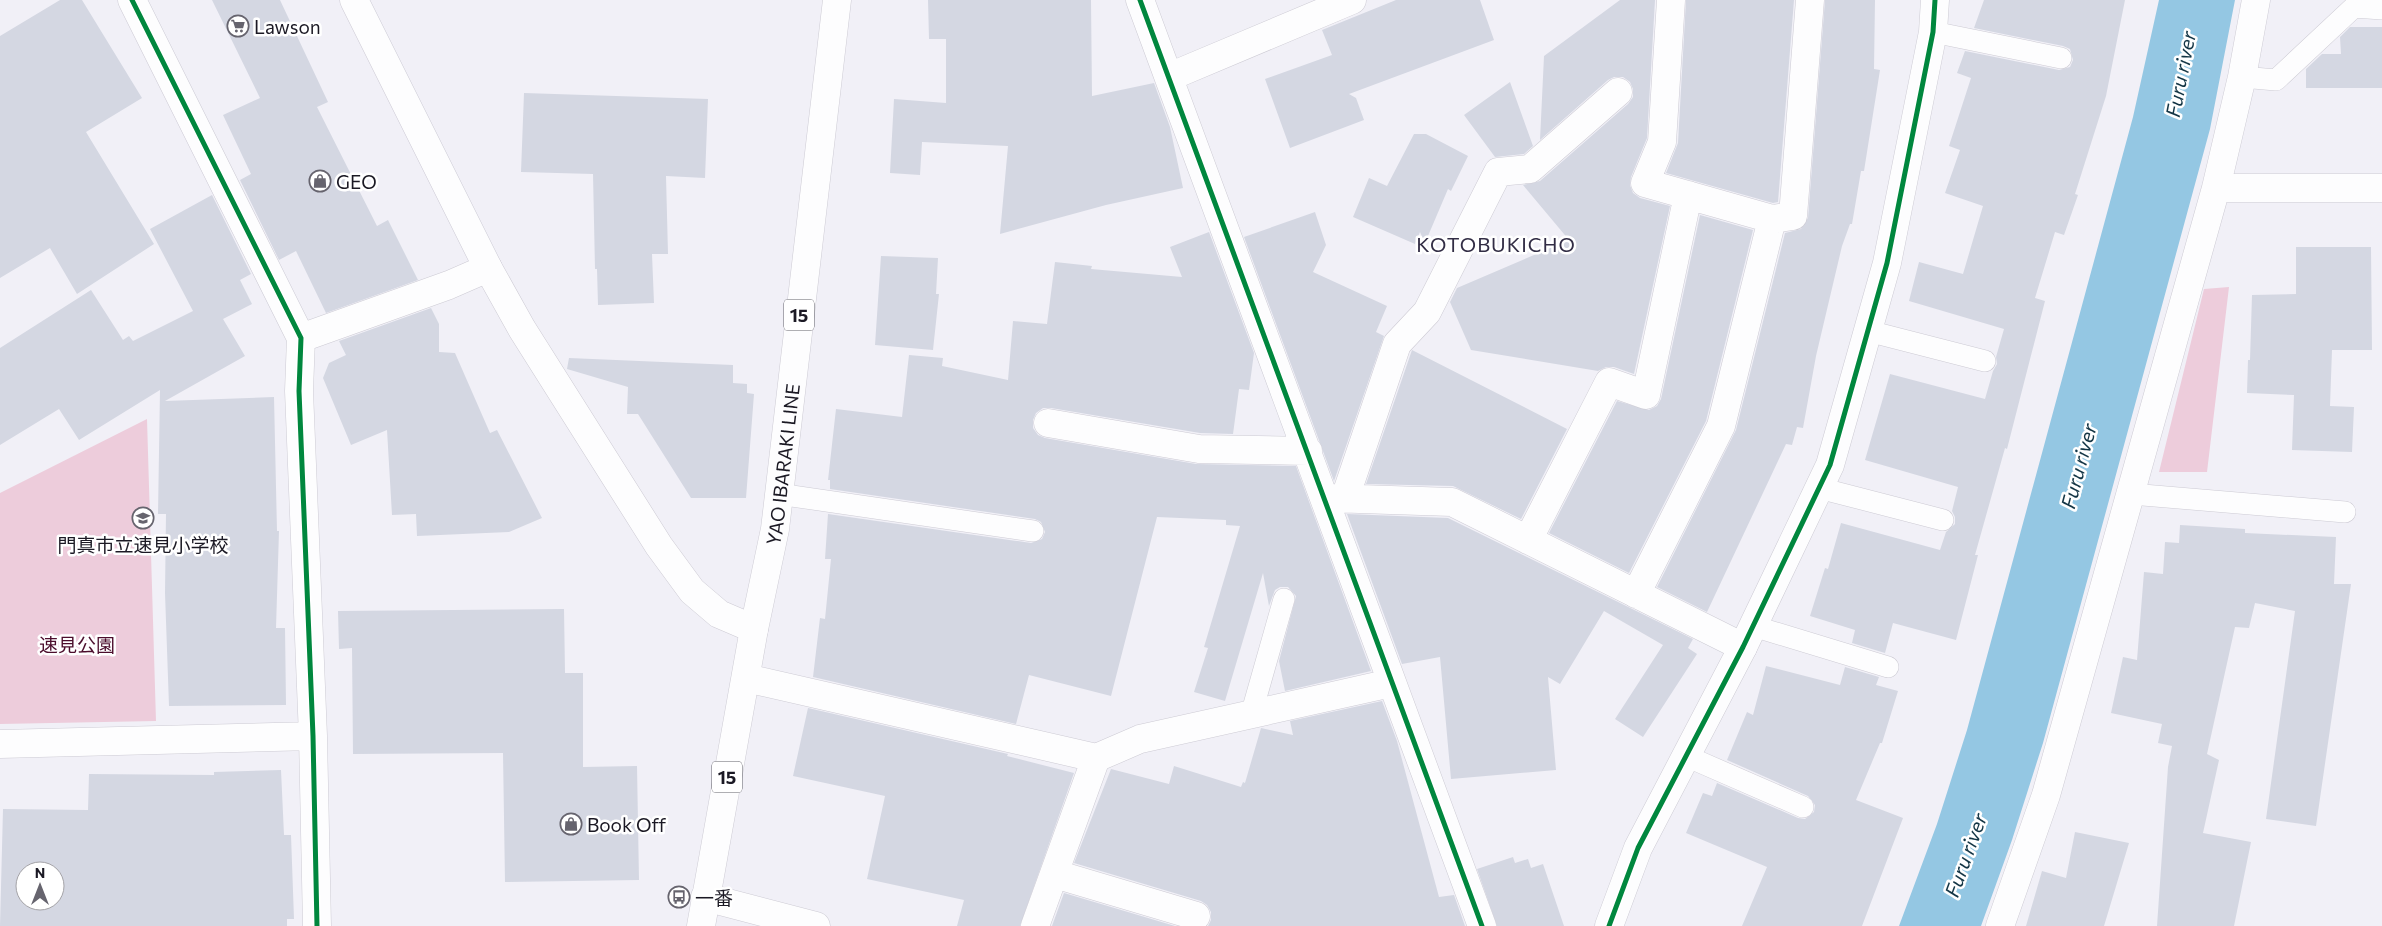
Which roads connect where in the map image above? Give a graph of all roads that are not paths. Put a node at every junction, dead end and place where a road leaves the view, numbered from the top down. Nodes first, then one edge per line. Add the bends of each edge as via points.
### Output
1 (132, 0) edge
2 (354, 0) edge
3 (837, 0) edge
4 (1140, 0) edge
5 (1352, 0) edge
6 (1671, 0) edge
7 (1810, 0) edge
8 (1935, 0) edge
9 (2256, 0) edge
10 (2382, 9) edge
11 (1933, 32) junction
12 (2061, 58) dead end
13 (1169, 77) junction
14 (2242, 77) junction
15 (1618, 92) dead end
16 (2216, 188) junction
17 (2382, 188) edge
18 (1688, 195) junction
19 (1772, 220) junction
20 (488, 268) junction
21 (1868, 330) junction
22 (301, 338) junction
23 (1985, 361) dead end
24 (1048, 423) dead end
25 (1308, 450) junction
26 (1818, 488) junction
27 (778, 494) junction
28 (2131, 494) junction
29 (1335, 498) junction
30 (2345, 512) dead end
31 (1943, 520) dead end
32 (1033, 531) dead end
33 (1528, 540) junction
34 (1636, 594) junction
35 (1284, 599) dead end
36 (754, 629) junction
37 (1748, 637) junction
38 (1888, 667) dead end
39 (746, 678) junction
40 (1391, 683) junction
41 (1251, 715) junction
42 (313, 736) junction
43 (0, 744) edge
44 (1686, 756) junction
45 (1096, 758) junction
46 (1803, 807) dead end
47 (1055, 874) junction
48 (705, 897) junction
49 (1196, 916) dead end
50 (317, 926) edge
51 (701, 926) edge
52 (816, 926) edge
53 (1035, 926) edge
54 (1482, 926) edge
55 (1609, 926) edge
56 (2000, 926) edge

1 - 22 street
2 - 20 street
3 - 27 street, YAO IBARAKI LINE / 15
4 - 13 street
5 - 13 street
6 - 18 street via 1662,142 1644,183
7 - 19 street via 1793,216
8 - 11 street
9 - 14 street
10 - 14 lane via 2354,7 2276,80
11 - 12 lane
11 - 21 street via 1887,263
13 - 25 street
14 - 16 street
15 - 29 street via 1530,169 1498,172 1426,312 1397,344
16 - 17 street
16 - 28 street
18 - 19 street
18 - 33 street via 1646,395 1609,382
19 - 34 street via 1720,426
20 - 22 street via 449,286
20 - 36 street via 522,329 659,546 692,591 718,614
21 - 23 lane
21 - 26 street via 1830,465
22 - 42 street via 299,392
24 - 25 street via 1199,449
25 - 29 street
26 - 31 lane
26 - 37 street
27 - 32 lane
27 - 36 street, YAO IBARAKI LINE / 15 via 775,529
28 - 30 lane
28 - 56 street via 2046,795
29 - 33 street via 1452,502
29 - 40 street
33 - 34 street
34 - 37 street
35 - 41 lane
36 - 39 street, YAO IBARAKI LINE / 15
37 - 38 lane
37 - 44 street
39 - 45 street
39 - 48 street, YAO IBARAKI LINE / 15
40 - 41 street
40 - 54 street
41 - 45 street via 1140,739
42 - 43 street
42 - 50 street
44 - 46 lane
44 - 55 street via 1638,848
45 - 47 street
47 - 49 street
47 - 53 street
48 - 51 street, YAO IBARAKI LINE / 15
48 - 52 street

